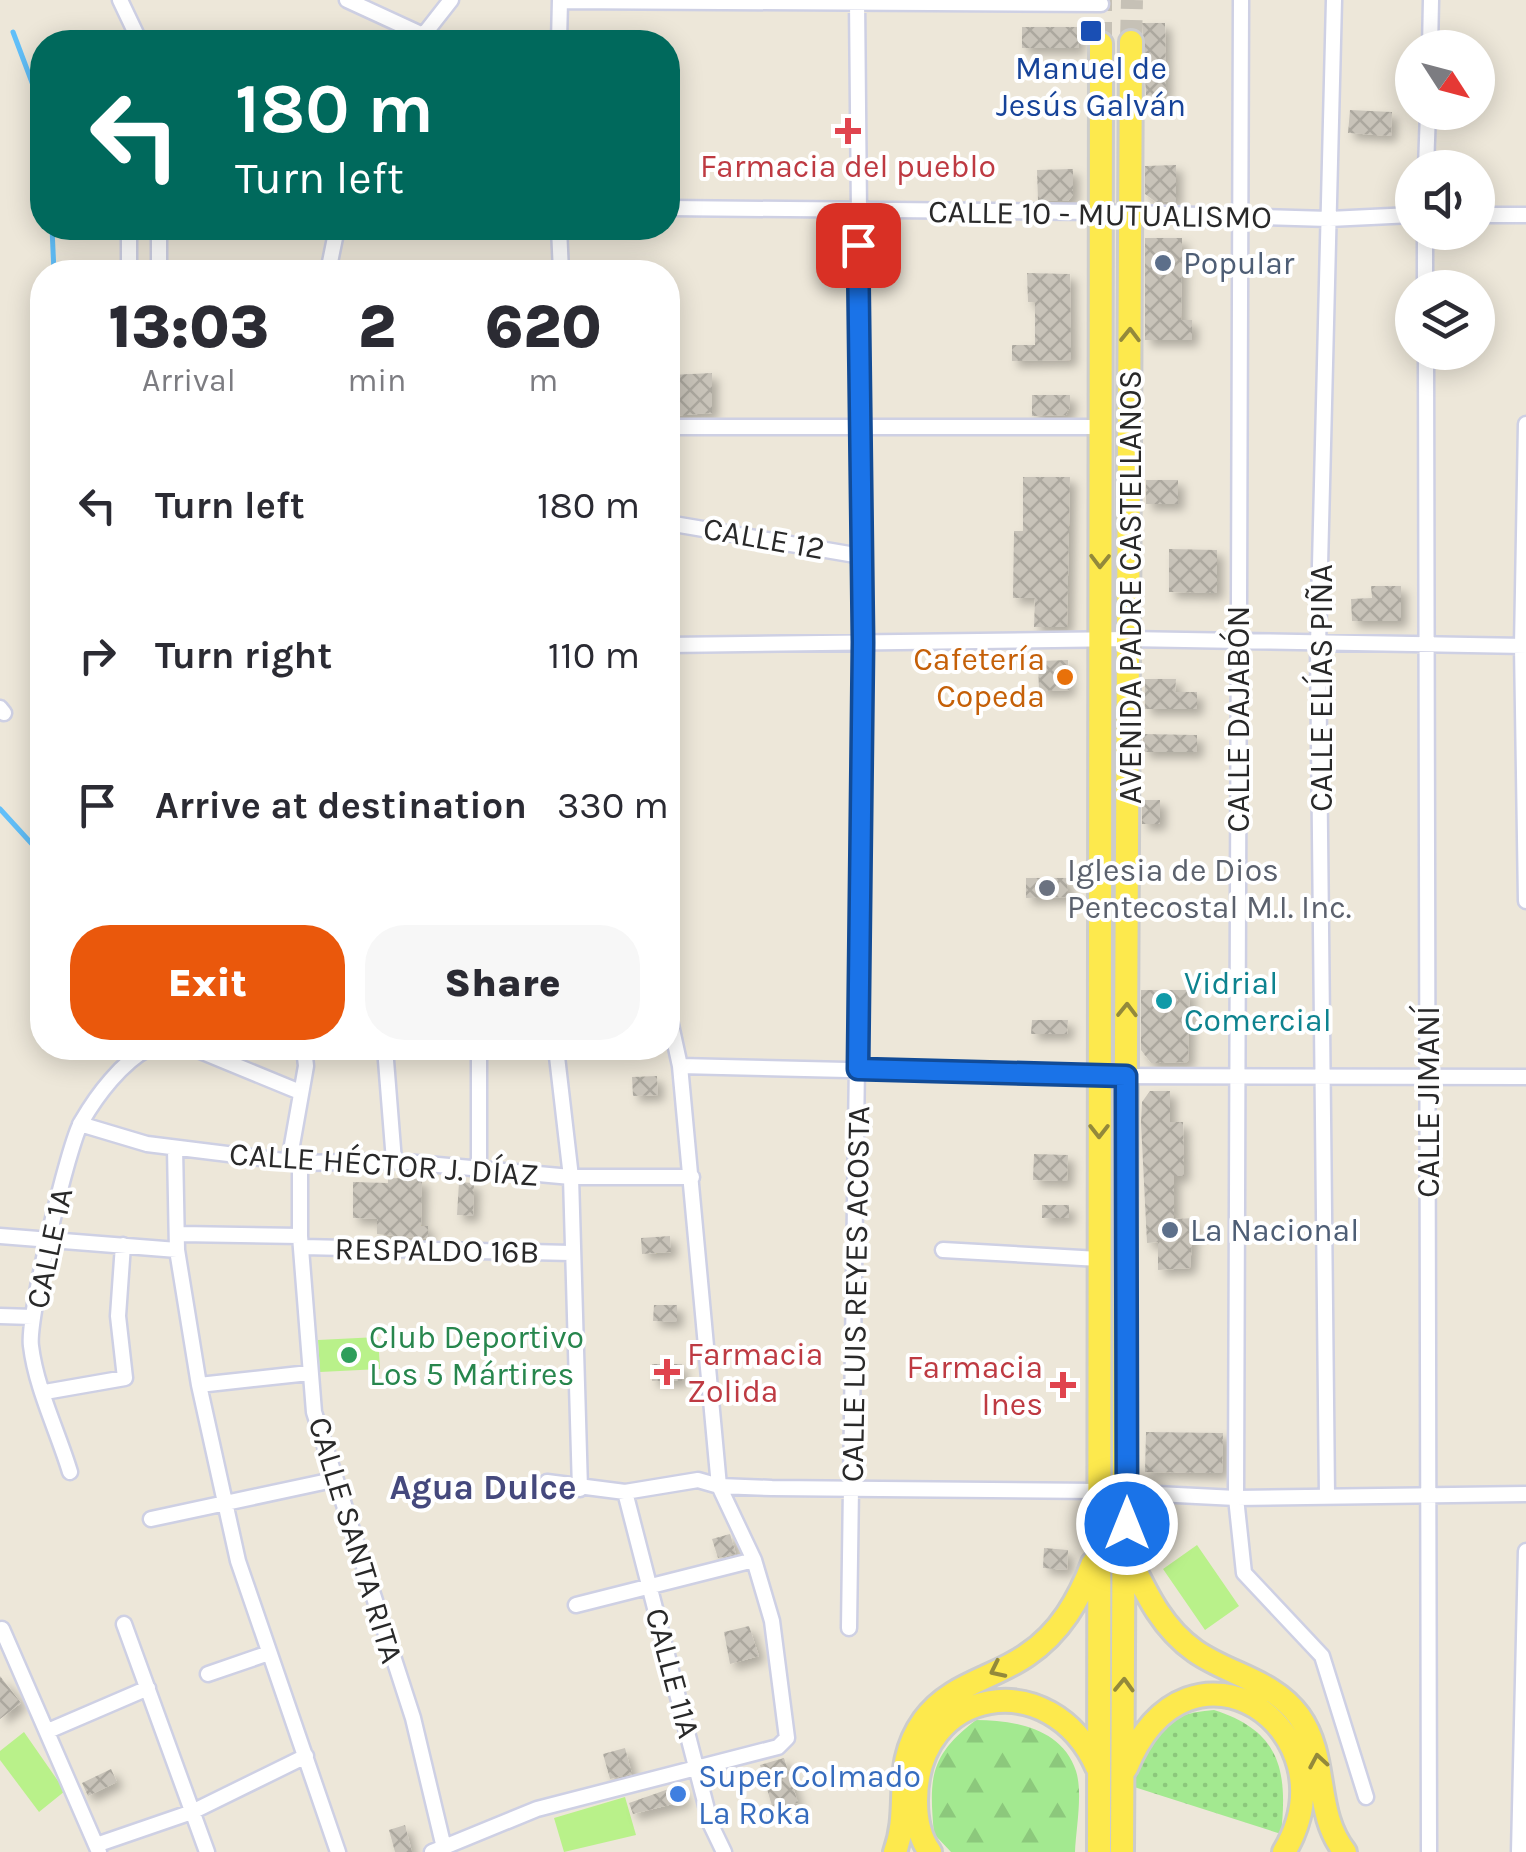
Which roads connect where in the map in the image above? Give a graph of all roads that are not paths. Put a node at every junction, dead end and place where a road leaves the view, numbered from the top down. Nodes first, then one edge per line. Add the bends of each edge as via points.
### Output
1 (121, 0) edge
2 (348, 0) edge
3 (450, 0) edge
4 (560, 0) edge
5 (1241, 0) edge
6 (1334, 0) edge
7 (1431, 0) edge
8 (857, 1) edge
9 (1101, 4) dead end
10 (135, 30) edge
11 (403, 30) edge
12 (427, 30) edge
13 (559, 30) edge
14 (1430, 30) edge
15 (1131, 42) tunnel mouth
16 (1101, 44) tunnel mouth
17 (680, 208) edge
18 (857, 208) junction
19 (1101, 212) junction
20 (1131, 213) junction
21 (1495, 215) edge
22 (1526, 215) edge
23 (1240, 216) junction
24 (1395, 217) edge
25 (1329, 219) junction
26 (1426, 370) edge
27 (1526, 424) edge
28 (680, 426) edge
29 (1101, 427) junction
30 (862, 430) junction
31 (680, 525) edge
32 (860, 556) junction
33 (1099, 640) junction
34 (1127, 640) junction
35 (1238, 641) junction
36 (863, 642) junction
37 (680, 645) edge
38 (1427, 645) junction
39 (1318, 646) junction
40 (1524, 646) edge
41 (1526, 900) edge
42 (132, 1060) edge
43 (222, 1060) edge
44 (305, 1060) edge
45 (386, 1060) edge
46 (479, 1060) edge
47 (557, 1060) edge
48 (679, 1060) edge
49 (680, 1066) junction
50 (858, 1069) junction
51 (1099, 1076) junction
52 (1126, 1076) junction
53 (1236, 1076) junction
54 (1325, 1076) junction
55 (1526, 1076) edge
56 (1429, 1077) junction
57 (300, 1092) junction
58 (80, 1124) junction
59 (175, 1148) junction
60 (394, 1161) junction
61 (295, 1162) junction
62 (479, 1168) junction
63 (571, 1177) junction
64 (692, 1177) junction
65 (0, 1236) edge
66 (51, 1239) junction
67 (179, 1242) junction
68 (301, 1242) junction
69 (122, 1245) junction
70 (943, 1250) dead end
71 (571, 1254) junction
72 (1100, 1260) junction
73 (0, 1316) edge
74 (33, 1317) junction
75 (309, 1373) junction
76 (199, 1385) junction
77 (45, 1392) junction
78 (70, 1472) dead end
79 (332, 1480) junction
80 (548, 1482) dead end
81 (720, 1486) junction
82 (854, 1488) junction
83 (580, 1489) junction
84 (1098, 1491) junction
85 (625, 1492) junction
86 (1526, 1494) edge
87 (1426, 1495) junction
88 (1128, 1496) junction
89 (1327, 1496) junction
90 (1236, 1498) junction
91 (228, 1506) junction
92 (152, 1519) dead end
93 (1099, 1546) junction
94 (1526, 1551) edge
95 (1127, 1554) junction
96 (754, 1560) junction
97 (650, 1586) junction
98 (576, 1605) dead end
99 (124, 1624) dead end
100 (849, 1628) dead end
101 (2, 1629) dead end
102 (268, 1653) junction
103 (208, 1674) dead end
104 (148, 1688) junction
105 (48, 1731) junction
106 (306, 1756) junction
107 (699, 1771) junction
108 (1110, 1776) junction
109 (1366, 1797) dead end
110 (192, 1812) junction
111 (97, 1848) edge
112 (440, 1851) edge
113 (207, 1852) edge
114 (338, 1852) edge
115 (724, 1852) edge
116 (895, 1852) edge
117 (930, 1852) edge
118 (1099, 1852) edge
119 (1122, 1852) edge
120 (1284, 1852) edge
121 (1345, 1852) edge
122 (1429, 1852) edge
123 (1519, 1852) edge

1 - 10 street
2 - 11 street
3 - 12 street
4 - 8 street
4 - 13 street
5 - 23 street, CALLE DAJABÓN
6 - 25 street, CALLE ELÍAS PIÑA
7 - 14 street
8 - 9 street
8 - 18 street, CALLE LUIS REYES ACOSTA
15 - 20 main road, AVENIDA PADRE CASTELLANOS
16 - 19 main road, AVENIDA PADRE CASTELLANOS
17 - 18 street, CALLE 10 - MUTUALISMO
18 - 19 street, CALLE 10 - MUTUALISMO
18 - 30 street, CALLE LUIS REYES ACOSTA
19 - 20 street, CALLE 10 - MUTUALISMO
19 - 29 main road, AVENIDA PADRE CASTELLANOS
20 - 23 street, CALLE 10 - MUTUALISMO
34 -> 20 main road, AVENIDA PADRE CASTELLANOS
21 - 22 street
23 - 25 street, CALLE 10 - MUTUALISMO
23 - 35 street, CALLE DAJABÓN
24 - 25 street, CALLE 10 - MUTUALISMO
25 - 39 street, CALLE ELÍAS PIÑA
26 - 38 street, CALLE JIMANÍ
27 - 40 street
28 - 30 street
29 - 30 street
29 -> 33 main road, AVENIDA PADRE CASTELLANOS
30 - 32 street, CALLE LUIS REYES ACOSTA
31 - 32 street, CALLE 12
32 - 36 street, CALLE LUIS REYES ACOSTA
33 - 34 street
33 - 36 street
33 - 51 main road, AVENIDA PADRE CASTELLANOS
34 - 35 street
52 -> 34 main road, AVENIDA PADRE CASTELLANOS
35 - 39 street
35 - 53 street, CALLE DAJABÓN
36 - 37 street
36 - 50 street, CALLE LUIS REYES ACOSTA
38 - 39 street
38 - 40 street
38 - 56 street, CALLE JIMANÍ
39 - 54 street, CALLE ELÍAS PIÑA
40 - 41 street
42 - 58 street, CALLE 1A
43 - 57 street
44 - 57 street, CALLE SANTA RITA
45 - 60 street
46 - 62 street
47 - 63 street
48 - 49 street
49 - 50 street
49 - 64 street
50 - 51 street
50 - 82 street, CALLE LUIS REYES ACOSTA
51 - 52 street
51 -> 72 main road, AVENIDA PADRE CASTELLANOS
52 - 53 street
52 - 88 main road, AVENIDA PADRE CASTELLANOS
53 - 54 street
53 - 90 street, CALLE DAJABÓN
54 - 56 street
54 - 89 street, CALLE ELÍAS PIÑA
55 - 56 street
56 - 87 street, CALLE JIMANÍ
57 - 61 street, CALLE SANTA RITA
58 - 59 street, CALLE HÉCTOR J. DÍAZ
58 - 66 street, CALLE 1A
59 - 61 street, CALLE HÉCTOR J. DÍAZ
59 - 67 street
60 - 61 street, CALLE HÉCTOR J. DÍAZ
60 - 62 street, CALLE HÉCTOR J. DÍAZ
61 - 68 street, CALLE SANTA RITA
62 - 63 street, CALLE HÉCTOR J. DÍAZ
63 - 64 street, CALLE HÉCTOR J. DÍAZ
63 - 71 street
64 - 81 street
65 - 66 street, RESPALDO 16B
66 - 69 street, RESPALDO 16B
66 - 74 street, CALLE 1A
67 - 68 street, RESPALDO 16B
67 - 69 street, RESPALDO 16B
67 - 76 street
68 - 71 street, RESPALDO 16B
68 - 75 street, CALLE SANTA RITA
69 - 77 street via 118,1316 126,1378
70 - 72 street
71 - 83 street
72 - 84 main road, AVENIDA PADRE CASTELLANOS
73 - 74 street
74 - 77 street, CALLE 1A via 30,1346
75 - 76 street
75 - 79 street, CALLE SANTA RITA
76 - 91 street
77 - 78 street, CALLE 1A
79 - 91 street
79 - 112 street, CALLE SANTA RITA via 413,1718
80 - 83 street
81 - 82 street
81 - 85 street via 698,1480
81 - 96 street
82 - 84 street
82 - 100 street, CALLE LUIS REYES ACOSTA
83 - 85 street
84 - 88 street
84 - 93 main road, AVENIDA PADRE CASTELLANOS
85 - 97 street, CALLE 11A
86 - 87 street
87 - 89 street
87 - 122 street, CALLE JIMANÍ
88 - 90 street
88 - 95 main road, AVENIDA PADRE CASTELLANOS
89 - 90 street
90 - 109 street, CALLE DAJABÓN via 1244,1573 1322,1656
91 - 92 street
91 - 102 street
93 - 108 main road, AVENIDA PADRE CASTELLANOS
93 -> 116 main road via 1063,1624 1027,1656 939,1702 924,1719 902,1770
94 - 123 street
108 -> 95 main road, AVENIDA PADRE CASTELLANOS
121 -> 95 main road via 1332,1836 1314,1740 1296,1712 1173,1634
96 - 97 street
96 - 107 street via 772,1621 787,1717 783,1743
97 - 98 street
97 - 107 street, CALLE 11A
99 - 104 street
101 - 105 street
102 - 103 street
102 - 106 street
104 - 105 street
104 - 110 street
105 - 111 street
106 - 110 street
106 - 114 street
107 - 112 street via 537,1809
107 - 115 street, CALLE 11A
108 - 117 main road via 1062,1717 1040,1706 990,1701 966,1708 934,1735 918,1769 916,1818
108 - 118 main road, AVENIDA PADRE CASTELLANOS
108 - 119 main road, AVENIDA PADRE CASTELLANOS
108 - 120 main road via 1164,1708 1194,1695 1253,1704 1287,1737 1302,1780 1296,1828
110 - 111 street
110 - 113 street

